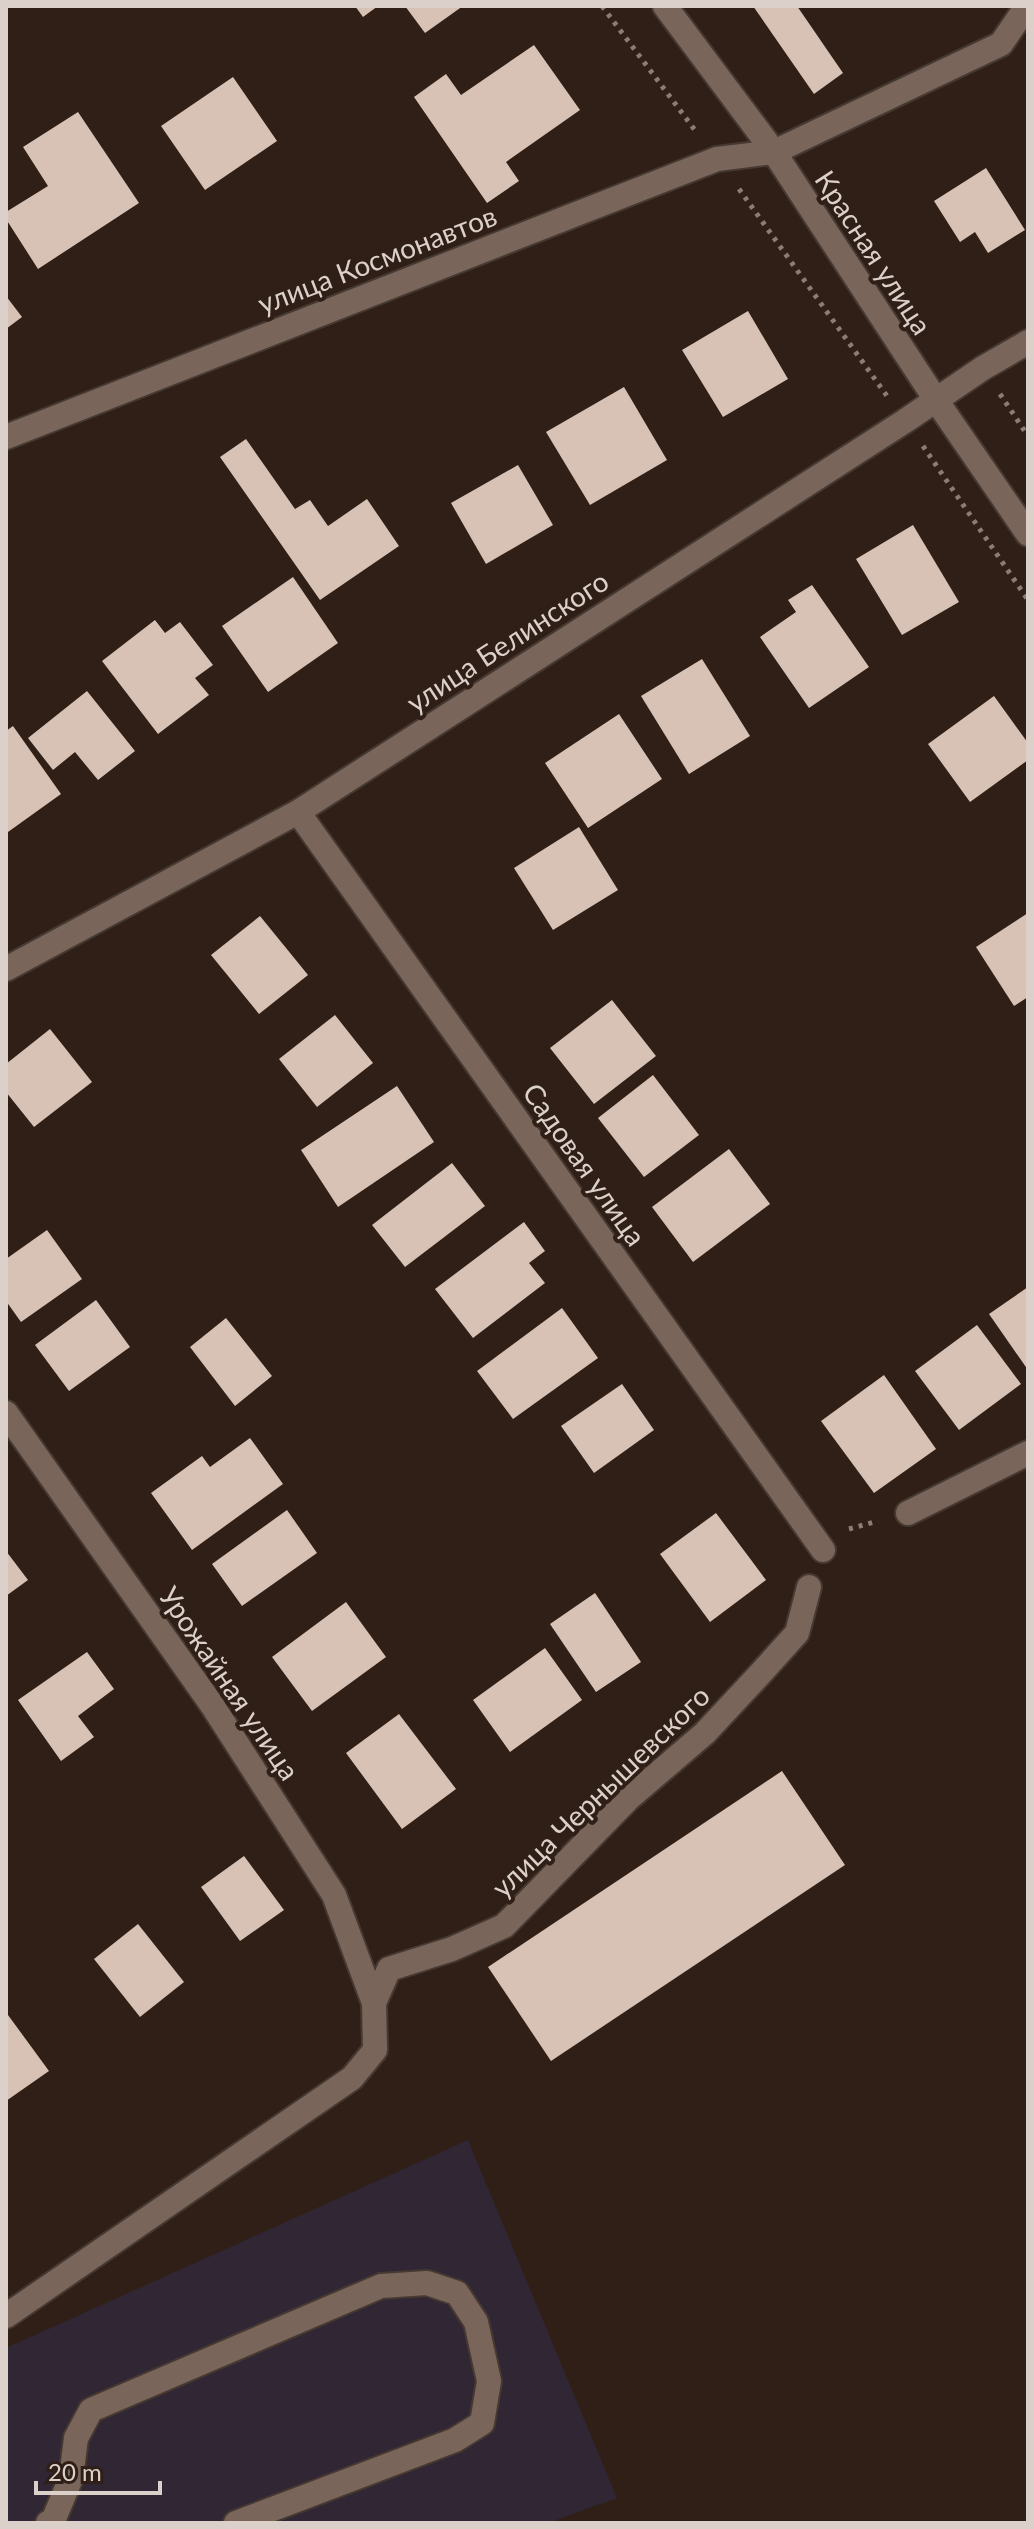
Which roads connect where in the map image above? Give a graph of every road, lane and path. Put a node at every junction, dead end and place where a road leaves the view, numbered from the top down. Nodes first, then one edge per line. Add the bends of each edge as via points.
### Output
1 (602, 6) edge
2 (665, 6) edge
3 (1027, 6) edge
4 (774, 152) junction
5 (717, 159) junction
6 (1028, 342) edge
7 (983, 368) junction
8 (936, 400) junction
9 (905, 421) junction
10 (1028, 436) edge
11 (6, 437) edge
12 (1028, 534) edge
13 (1028, 600) edge
14 (298, 812) junction
15 (6, 969) edge
16 (6, 1413) edge
17 (1028, 1453) edge
18 (908, 1513) dead end
19 (823, 1550) dead end
20 (809, 1587) dead end
21 (374, 2003) junction
22 (6, 2316) edge
23 (52, 2522) edge
24 (236, 2523) edge

1 - 5 path
2 - 4 street, Красная улица
3 - 4 street, улица Космонавтов via 1001,44
4 - 5 street, улица Космонавтов
4 - 8 street, Красная улица
5 - 9 path
5 - 11 street, улица Космонавтов
6 - 7 street, улица Белинского
7 - 8 street, улица Белинского
7 - 10 path
8 - 9 street, улица Белинского
8 - 12 street, Красная улица
9 - 13 path
9 - 14 street, улица Белинского
14 - 15 street, улица Белинского
14 - 19 street, Садовая улица
16 - 21 street, Урожайная улица via 212,1705 334,1895
17 - 18 street
20 - 21 street, улица Чернышевского via 797,1633 770,1664 504,1926 389,1969
21 - 22 street, улица Чернышевского via 375,2050 352,2078
23 - 24 street via 71,2478 76,2438 91,2410 381,2286 427,2283 457,2293 476,2322 489,2381 482,2423 455,2440

